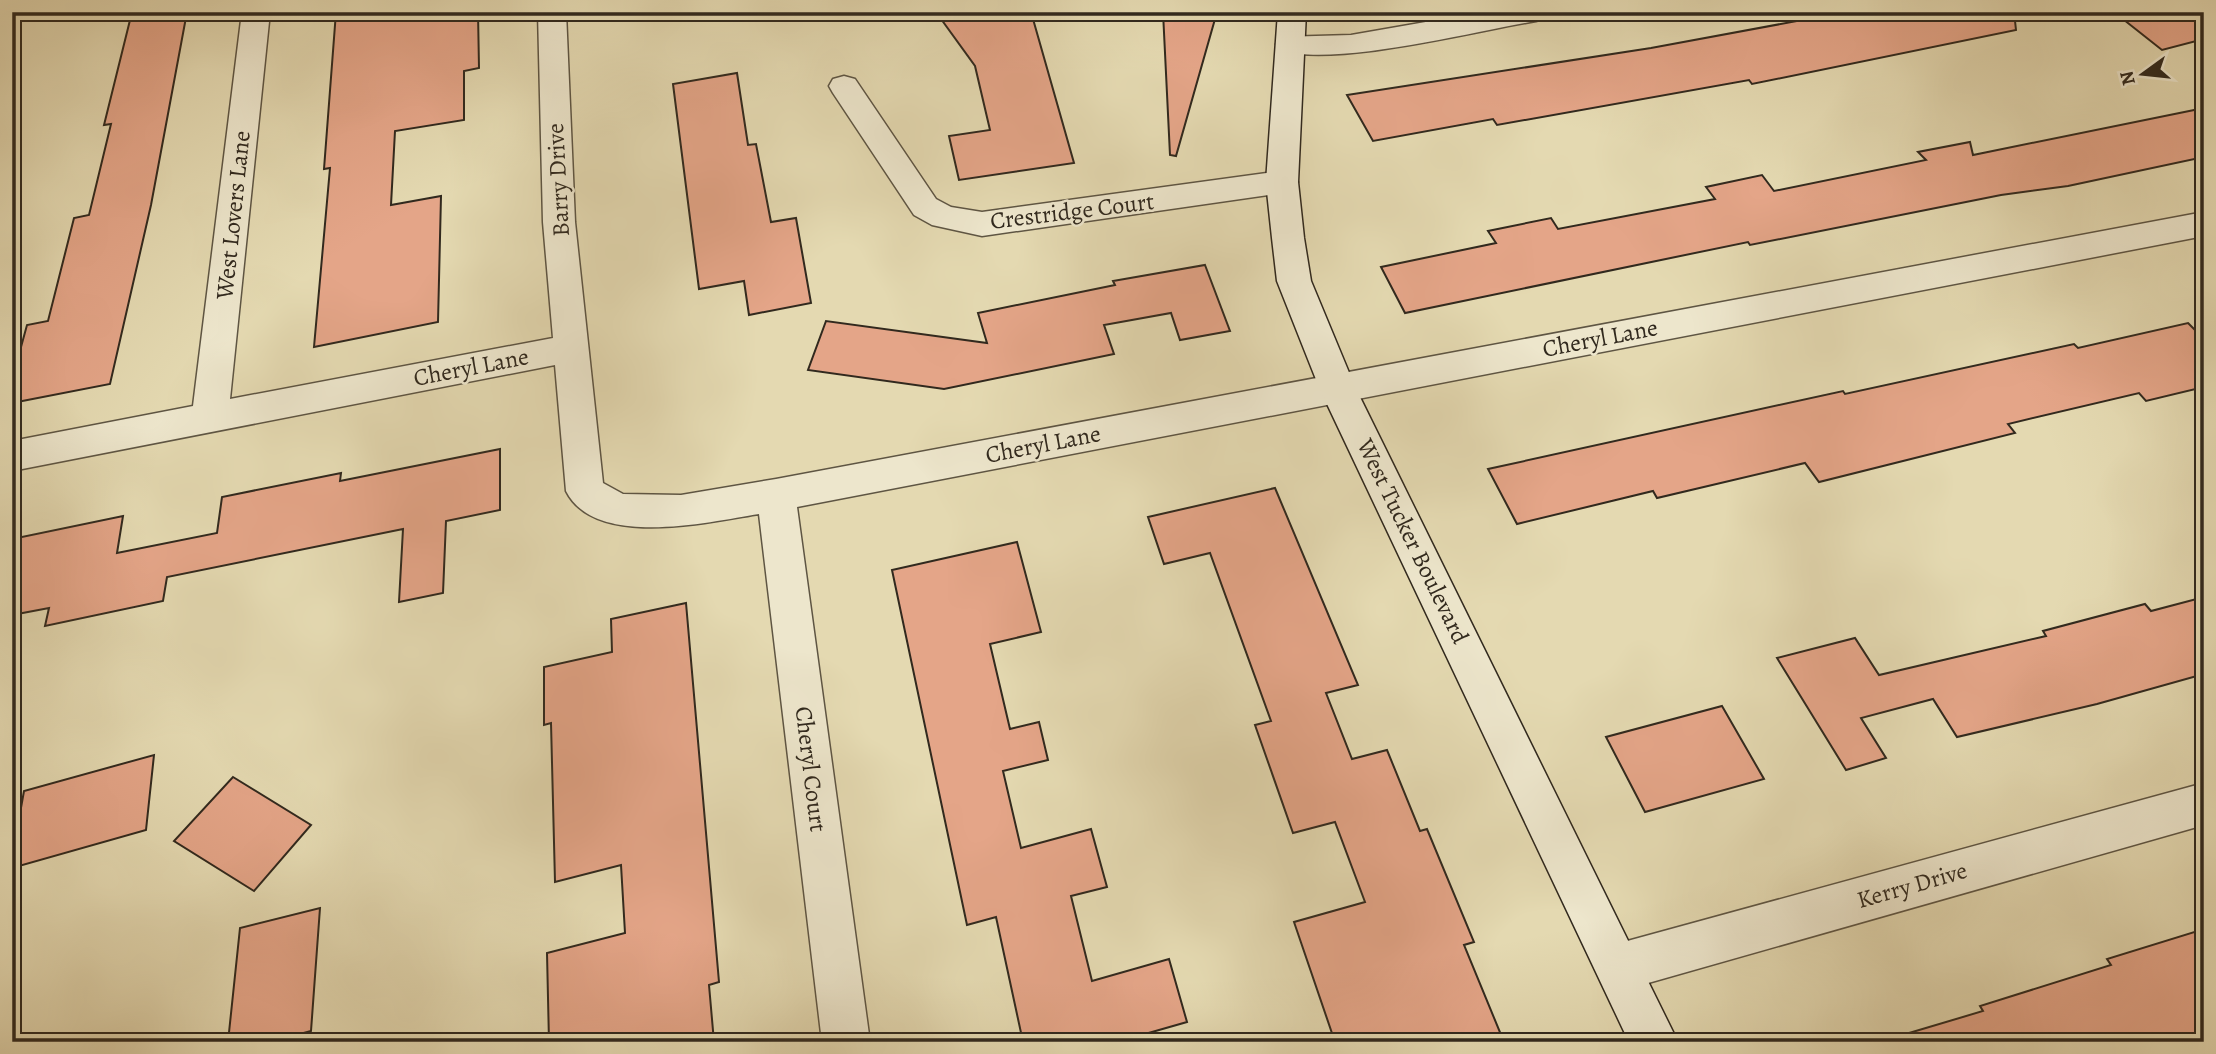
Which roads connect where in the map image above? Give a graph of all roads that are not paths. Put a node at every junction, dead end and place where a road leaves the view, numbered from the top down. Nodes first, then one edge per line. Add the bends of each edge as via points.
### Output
1 (256, 12) edge
2 (552, 12) edge
3 (1536, 12) edge
4 (1292, 28) edge
5 (844, 86) dead end
6 (1282, 182) junction
7 (2204, 223) edge
8 (570, 348) junction
9 (1337, 387) junction
10 (210, 417) junction
11 (12, 456) edge
12 (776, 495) junction
13 (2204, 804) edge
14 (1620, 967) junction
15 (846, 1042) edge
16 (1654, 1042) edge

1 - 10 street, West Lovers Lane
2 - 8 street, Barry Drive via 559,222
3 - 4 street via 1351,44
4 - 6 street, West Tucker Boulevard
5 - 6 street, Crestridge Court via 925,207 943,217 982,224
6 - 9 street, West Tucker Boulevard via 1294,281
7 - 9 street, Cheryl Lane
8 - 10 street, Cheryl Lane
8 - 12 street, Cheryl Lane via 585,491 618,510 681,511
9 - 12 street, Cheryl Lane
9 - 14 street, West Tucker Boulevard
10 - 11 street, Cheryl Lane
12 - 15 street, Cheryl Court
13 - 14 street, Kerry Drive
14 - 16 street, West Tucker Boulevard

